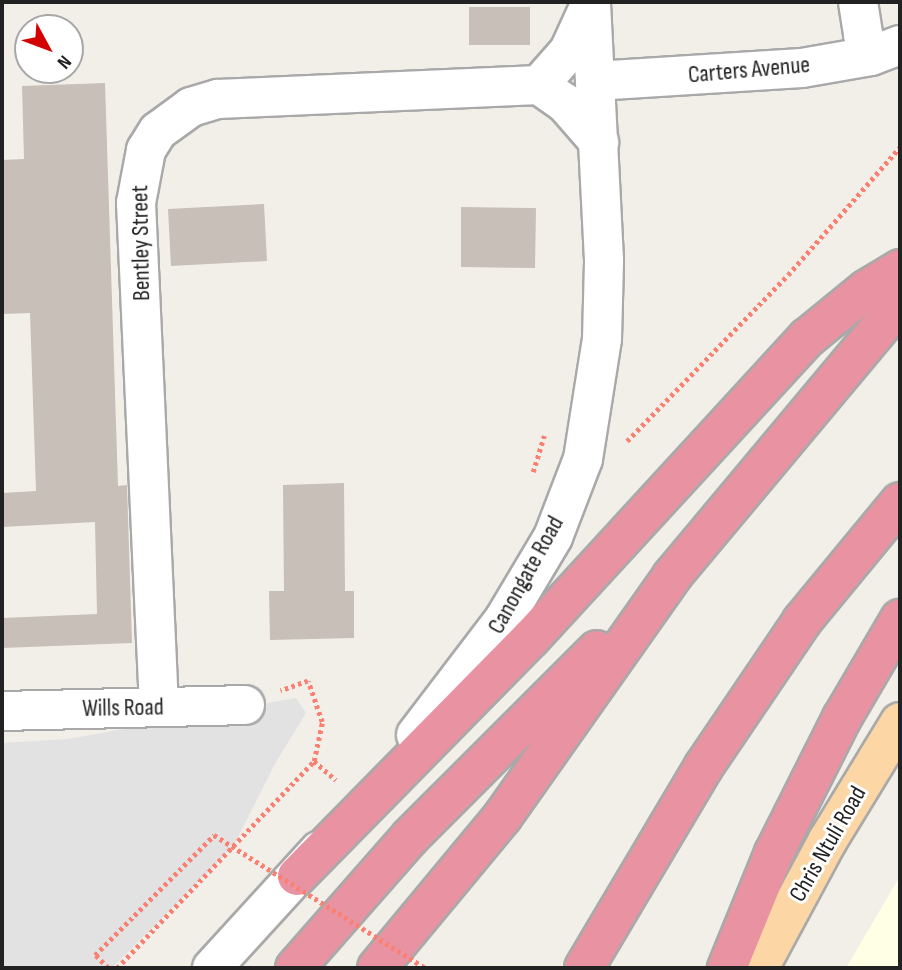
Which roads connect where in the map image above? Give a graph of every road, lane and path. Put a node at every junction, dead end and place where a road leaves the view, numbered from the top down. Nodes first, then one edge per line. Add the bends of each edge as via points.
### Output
1 (858, 2) edge
2 (591, 3) edge
3 (886, 50) edge
4 (595, 81) junction
5 (539, 85) junction
6 (599, 142) junction
7 (900, 147) edge
8 (900, 269) edge
9 (900, 303) edge
10 (545, 432) dead end
11 (626, 442) dead end
12 (530, 481) dead end
13 (900, 502) edge
14 (672, 576) junction
15 (900, 620) edge
16 (245, 705) joint
17 (159, 707) junction
18 (2, 711) edge
19 (900, 722) edge
20 (297, 876) junction
21 (108, 968) edge
22 (117, 968) edge
23 (212, 968) edge
24 (295, 968) edge
25 (377, 968) edge
26 (425, 968) edge
27 (584, 968) edge
28 (727, 968) edge
29 (759, 968) edge

1 - 3 street via 863,35
2 - 4 street, Canongate Road
2 - 5 street via 569,51
3 - 4 street, Carters Avenue via 802,68
4 - 6 street, Canongate Road
5 - 6 street via 565,103
5 - 17 street, Bentley Street via 218,99 175,116 146,149 136,202
6 - 20 street, Canongate Road via 602,339 583,459 553,537 491,639
7 - 11 path via 788,275
8 - 20 highway via 867,289 807,338 531,638
9 - 14 highway
10 - 12 path
13 - 27 highway via 802,621 704,766
14 - 24 highway via 410,837
14 - 25 highway via 503,816
15 - 28 highway via 842,718 774,853
16 - 17 street, Wills Road
16 - 22 path via 308,681 322,722 314,761
17 - 18 street, Wills Road
19 - 29 main road, Chris Ntuli Road via 828,840
20 - 23 street, Canongate Road
21 - 26 path, bridge via 95,955 214,835

